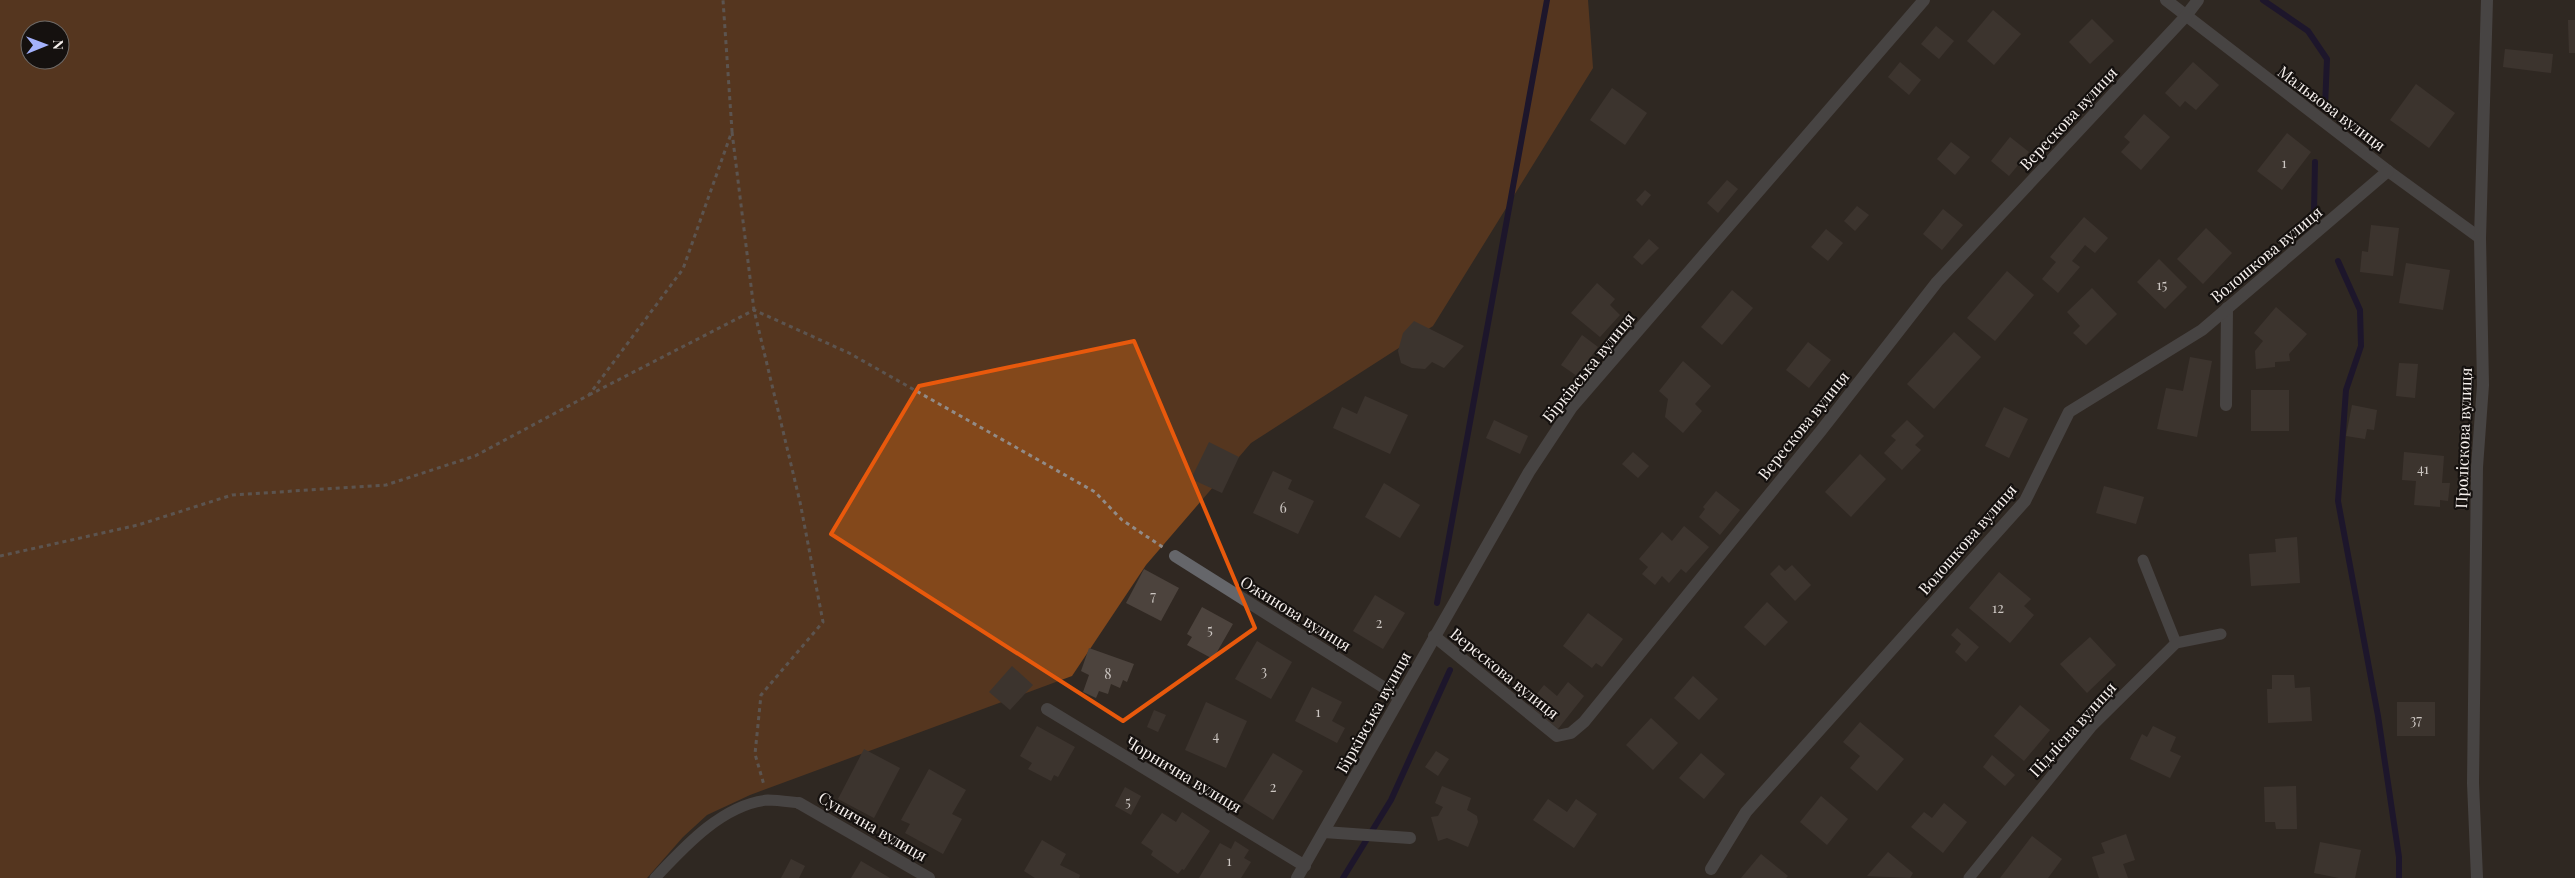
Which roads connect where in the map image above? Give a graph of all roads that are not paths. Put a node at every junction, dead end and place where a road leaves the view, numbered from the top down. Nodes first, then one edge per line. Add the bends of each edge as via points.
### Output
1 (1924, 0) edge
2 (2166, 0) edge
3 (2198, 0) edge
4 (2487, 0) edge
5 (2185, 17) junction
6 (2388, 171) junction
7 (2480, 238) junction
8 (2227, 308) junction
9 (2226, 405) dead end
10 (1175, 556) road end
11 (2143, 560) dead end
12 (2221, 634) dead end
13 (1434, 636) junction
14 (2176, 643) junction
15 (1399, 697) junction
16 (1047, 709) dead end
17 (799, 803) joint
18 (1324, 832) junction
19 (1410, 838) dead end
20 (1305, 866) junction
21 (1712, 869) dead end
22 (655, 878) edge
23 (930, 878) edge
24 (1297, 878) edge
25 (1969, 878) edge
26 (2477, 878) edge

1 - 13 street, Бірківська вулиця via 1572,407 1529,472
2 - 5 street, Мальвова вулиця
3 - 5 street
4 - 7 street, Проліскова вулиця
5 - 6 street, Мальвова вулиця
5 - 13 street, Верескова вулиця via 1937,282 1820,432 1584,722 1570,733 1557,736
6 - 7 street, Мальвова вулиця
6 - 8 street, Волошкова вулиця
7 - 26 street, Проліскова вулиця via 2483,385 2477,467 2473,782
8 - 9 street
8 - 21 street, Волошкова вулиця via 2202,330 2069,412 2025,501 1746,812
10 - 15 street, Ожинова вулиця
11 - 14 lane
12 - 14 lane
13 - 15 street, Бірківська вулиця
14 - 25 lane, Підлісна вулиця via 2092,726
15 - 18 street, Бірківська вулиця
16 - 20 street, Чорнична вулиця
17 - 22 lane via 768,800 744,806 716,822
17 - 23 street, Сунична вулиця
18 - 19 street
18 - 20 street, Бірківська вулиця
20 - 24 street, Бірківська вулиця

